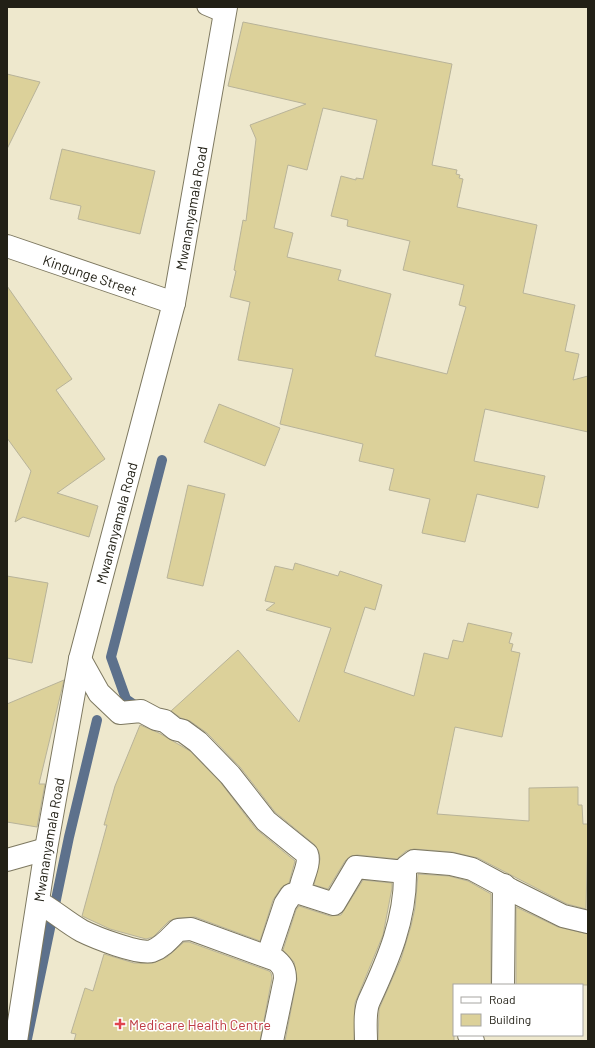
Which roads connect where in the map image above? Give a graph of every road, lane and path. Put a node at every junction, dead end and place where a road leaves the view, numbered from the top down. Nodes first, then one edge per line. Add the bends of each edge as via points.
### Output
1 (218, 10) edge
2 (7, 246) edge
3 (174, 303) junction
4 (80, 660) junction
5 (46, 849) junction
6 (7, 860) edge
7 (405, 872) junction
8 (504, 885) junction
9 (300, 892) junction
10 (38, 902) junction
11 (588, 922) edge
12 (268, 955) junction
13 (503, 984) edge
14 (16, 1041) edge
15 (272, 1041) edge
16 (366, 1041) edge

1 - 3 street, Mwananyamala Road
2 - 3 street, Kingunge Street
3 - 4 street, Mwananyamala Road
4 - 5 street, Mwananyamala Road
4 - 9 street via 99,694 120,713 141,711 183,731 198,742 230,775 266,821 307,854 308,860
5 - 6 street
5 - 10 street, Mwananyamala Road
7 - 8 street via 414,861 452,864 472,868
7 - 9 street via 356,867 334,904 321,902
7 - 16 street via 400,923 369,1001
8 - 11 street via 563,916
8 - 13 street
9 - 12 street via 288,897 284,904
10 - 12 street via 54,910 82,931 128,949 151,951 165,944 178,930 191,929
10 - 14 street, Mwananyamala Road
12 - 15 street via 282,965 285,972

